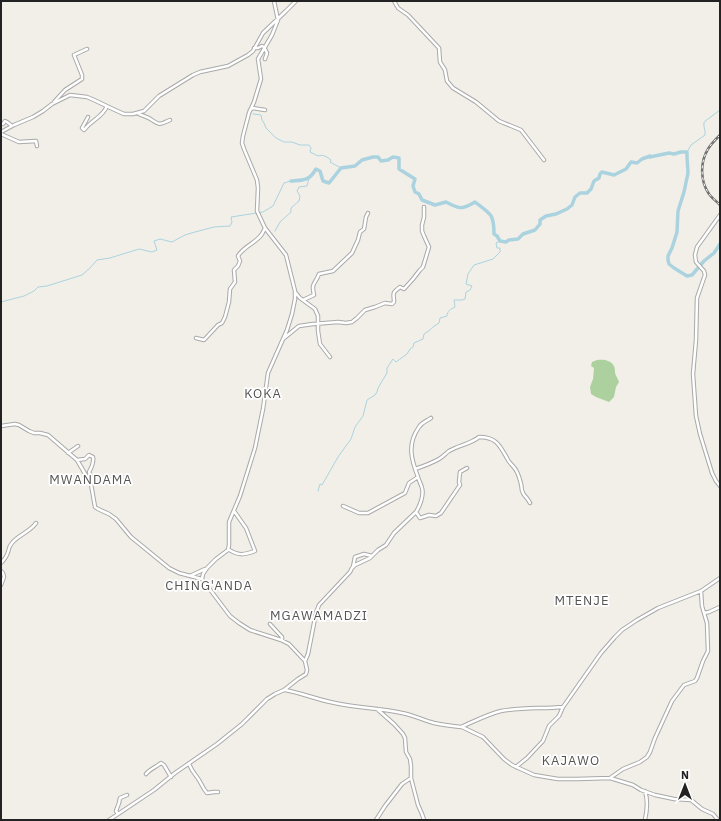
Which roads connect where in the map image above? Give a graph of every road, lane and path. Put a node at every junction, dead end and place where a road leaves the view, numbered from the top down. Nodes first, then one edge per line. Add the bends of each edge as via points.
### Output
1 (274, 1) edge
2 (296, 1) edge
3 (394, 1) edge
4 (278, 20) junction
5 (264, 47) junction
6 (254, 48) junction
7 (87, 49) dead end
8 (265, 59) dead end
9 (52, 104) junction
10 (107, 106) junction
11 (265, 110) dead end
12 (139, 113) junction
13 (249, 113) junction
14 (88, 116) dead end
15 (170, 120) dead end
16 (1, 124) edge
17 (12, 126) junction
18 (1, 133) edge
19 (37, 146) dead end
20 (544, 160) dead end
21 (424, 207) dead end
22 (368, 213) dead end
23 (720, 215) edge
24 (265, 228) junction
25 (295, 291) junction
26 (303, 300) junction
27 (318, 324) junction
28 (196, 338) dead end
29 (283, 339) junction
30 (330, 357) dead end
31 (431, 418) dead end
32 (1, 426) edge
33 (78, 446) dead end
34 (68, 453) junction
35 (76, 460) junction
36 (468, 468) dead end
37 (416, 469) junction
38 (418, 477) junction
39 (91, 483) junction
40 (720, 486) edge
41 (530, 503) dead end
42 (343, 506) dead end
43 (234, 511) junction
44 (416, 512) junction
45 (36, 523) dead end
46 (228, 549) junction
47 (372, 556) junction
48 (1, 564) edge
49 (353, 567) junction
50 (207, 568) junction
51 (1, 571) edge
52 (190, 576) junction
53 (720, 578) edge
54 (202, 579) junction
55 (1, 585) edge
56 (701, 591) junction
57 (720, 607) edge
58 (704, 613) junction
59 (270, 624) dead end
60 (282, 641) junction
61 (305, 661) junction
62 (284, 690) junction
63 (563, 707) junction
64 (377, 709) junction
65 (462, 727) junction
66 (189, 764) junction
67 (516, 767) junction
68 (146, 774) dead end
69 (171, 777) junction
70 (411, 778) junction
71 (610, 778) junction
72 (645, 791) junction
73 (218, 792) dead end
74 (127, 795) dead end
75 (118, 814) junction
76 (113, 819) edge
77 (109, 820) edge
78 (376, 820) edge
79 (424, 820) edge
80 (645, 820) edge
81 (718, 820) edge

1 - 4 street
2 - 4 street
3 - 20 street via 439,48 440,62 447,81 453,88 476,102 499,121 521,130
4 - 5 street
4 - 6 street via 263,33
5 - 6 street
5 - 8 street via 267,54
5 - 13 street via 258,59 261,79
6 - 12 street via 248,55 228,66 193,75 159,96
7 - 9 street via 74,55 82,79 62,93
9 - 10 street via 72,95 87,97
9 - 17 street via 33,118
10 - 12 street via 124,114
10 - 14 street via 105,111 84,130 82,128
11 - 13 street via 253,108
12 - 15 street via 159,124
13 - 24 street via 242,143 257,180 258,213
16 - 17 street via 5,121
17 - 18 street
18 - 19 street via 19,142 36,141
21 - 27 street via 422,231 429,247 423,267 404,289 400,287 394,292 394,302 365,310 352,322
22 - 26 street via 352,253 333,271 319,274 314,282 314,295
23 - 40 street via 696,250 696,262 705,276 698,298 693,368 696,416 712,473
24 - 25 street via 286,255
24 - 28 street via 262,235 238,255 240,261 234,270 235,282 230,289 230,301 222,322 204,340
25 - 26 street
25 - 29 street via 293,312
26 - 27 street via 315,309
27 - 29 street via 299,326
27 - 30 street via 320,344
29 - 43 street via 268,373 255,448
31 - 37 street via 420,425 412,441 411,454
32 - 34 street via 15,424 34,433 48,435
33 - 34 street
34 - 35 street
35 - 39 street
35 - 39 street via 85,459 89,455 93,457 93,466 89,472 93,481
36 - 44 street via 460,472 460,485 441,513 420,518
37 - 38 street
37 - 41 street via 438,460 450,450 478,437 490,439 500,446 516,469 522,492
38 - 42 street via 409,483 405,493 368,513 359,513
38 - 44 street via 422,490
39 - 52 street via 95,507 116,519 131,536 169,568
43 - 46 street via 229,522
43 - 46 street via 246,528 255,551 238,555
44 - 47 street via 394,533 386,545
45 - 48 street via 32,529 12,543
46 - 50 street
47 - 49 street
47 - 49 street via 364,554 356,557
49 - 61 street via 318,608
50 - 52 street
50 - 54 street
51 - 55 street via 4,577
52 - 54 street
53 - 56 street
54 - 60 street via 230,616 244,627
56 - 58 street
56 - 63 street via 658,608 620,633 601,653
57 - 58 street
58 - 71 street via 708,650 697,678 683,686 672,701 647,757
59 - 60 street via 282,637
60 - 61 street via 289,644
61 - 62 street via 306,674
62 - 64 street via 336,704
62 - 66 street via 267,699 227,737
63 - 65 street via 499,711
63 - 67 street via 549,726 543,742
64 - 65 street
64 - 70 street via 405,738
65 - 67 street via 483,737 504,760
66 - 69 street
66 - 73 street via 207,794
67 - 71 street via 534,775 558,779
68 - 69 street via 161,763
69 - 75 street
70 - 78 street via 402,784
70 - 79 street
71 - 72 street
72 - 80 street
72 - 81 street via 674,799 691,800
74 - 75 street via 120,798 116,811
75 - 76 street
76 - 77 street

